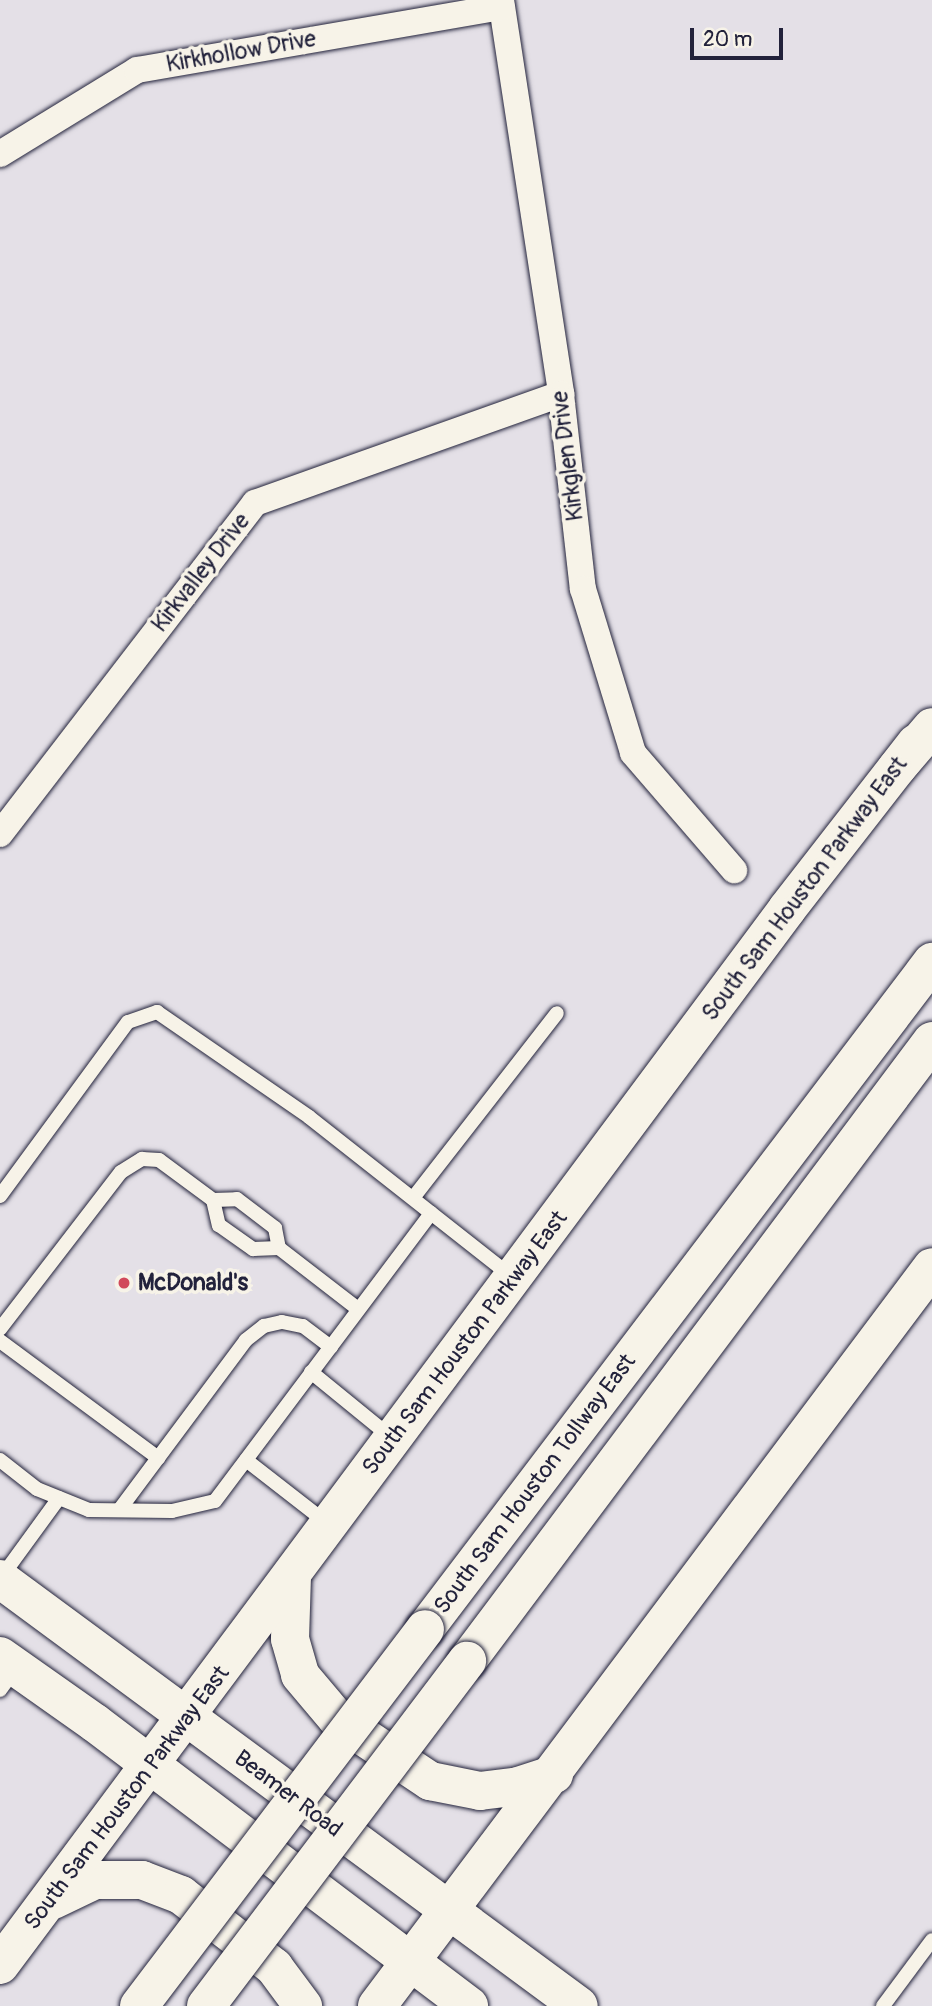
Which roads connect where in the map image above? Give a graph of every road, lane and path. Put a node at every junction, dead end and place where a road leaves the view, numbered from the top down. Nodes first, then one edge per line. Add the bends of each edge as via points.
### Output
1 (502, 3) edge
2 (0, 153) edge
3 (561, 394) junction
4 (932, 724) edge
5 (0, 834) edge
6 (734, 870) dead end
7 (932, 962) edge
8 (557, 1013) dead end
9 (932, 1041) edge
10 (0, 1196) edge
11 (413, 1198) junction
12 (213, 1200) junction
13 (432, 1213) junction
14 (279, 1248) junction
15 (932, 1267) edge
16 (513, 1278) junction
17 (358, 1309) junction
18 (0, 1329) edge
19 (0, 1341) edge
20 (331, 1347) junction
21 (312, 1372) junction
22 (393, 1439) junction
23 (158, 1458) junction
24 (0, 1460) edge
25 (246, 1460) junction
26 (59, 1498) junction
27 (120, 1509) junction
28 (329, 1525) junction
29 (292, 1576) junction
30 (0, 1579) edge
31 (5, 1672) edge
32 (187, 1718) junction
33 (150, 1768) junction
34 (554, 1774) junction
35 (48, 1903) junction
36 (450, 1914) junction
37 (932, 1940) edge
38 (411, 1964) junction
39 (0, 1965) edge
40 (139, 2006) edge
41 (206, 2006) edge
42 (303, 2006) edge
43 (377, 2006) edge
44 (469, 2006) edge
45 (579, 2006) edge
46 (883, 2006) edge

1 - 2 street, Kirkhollow Drive via 137,70
1 - 3 street, Kirkglen Drive
3 - 5 street, Kirkvalley Drive via 255,503
3 - 6 street, Kirkglen Drive via 583,589 634,753
4 - 16 main road, South Sam Houston Parkway East
7 - 40 main road, South Sam Houston Tollway East, bridge
8 - 11 lane
9 - 41 main road, bridge
10 - 11 lane via 128,1022 157,1012 309,1117
11 - 13 lane
12 - 14 lane via 237,1199 275,1228
12 - 14 lane via 219,1225 253,1250
12 - 18 lane via 159,1160 142,1159 121,1172
13 - 16 lane
13 - 17 lane
14 - 17 lane
15 - 34 main road
16 - 22 main road, South Sam Houston Parkway East
17 - 20 lane
19 - 23 lane
20 - 21 lane
20 - 23 lane via 303,1326 282,1322 264,1326 246,1340
21 - 22 lane
21 - 25 lane
22 - 28 main road, South Sam Houston Parkway East
23 - 27 lane
24 - 26 lane via 37,1489
25 - 27 lane via 215,1501 173,1511
25 - 28 lane
26 - 27 lane via 89,1510
26 - 30 lane
28 - 29 main road, South Sam Houston Parkway East
29 - 32 main road, South Sam Houston Parkway East
29 - 34 main road via 290,1639 300,1675 337,1718 430,1781 480,1791 518,1786
30 - 32 main road, Beamer Road
31 - 33 main road via 95,1723
32 - 33 main road, South Sam Houston Parkway East
32 - 36 main road, Beamer Road
33 - 35 main road, South Sam Houston Parkway East
33 - 38 main road
34 - 36 main road
35 - 39 main road, South Sam Houston Parkway East
35 - 42 main road via 95,1880 142,1880 181,1895 274,1967
36 - 38 main road
36 - 45 main road, Beamer Road
37 - 46 lane
38 - 43 main road
38 - 44 main road

